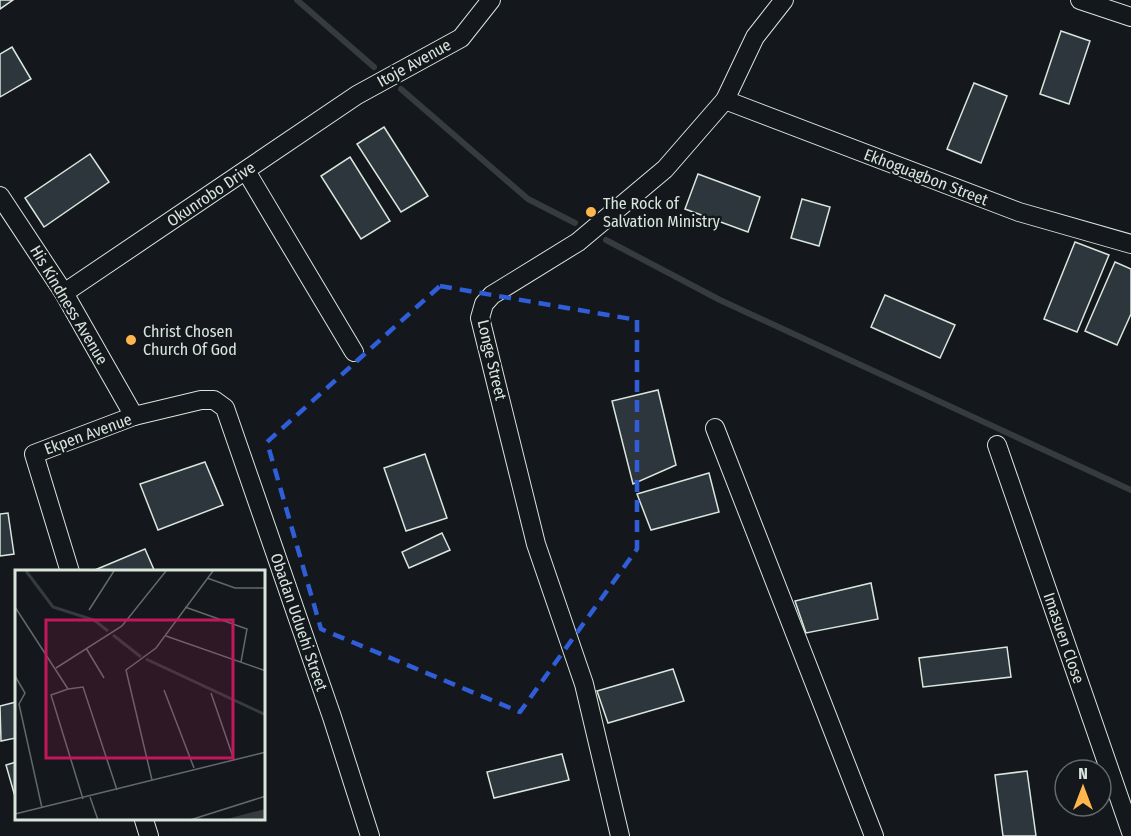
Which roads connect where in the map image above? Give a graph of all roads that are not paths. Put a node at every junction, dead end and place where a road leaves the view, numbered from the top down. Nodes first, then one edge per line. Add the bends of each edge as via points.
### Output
1 (491, 0) edge
2 (784, 0) edge
3 (1080, 0) edge
4 (1131, 17) edge
5 (357, 95) joint
6 (725, 100) junction
7 (246, 171) junction
8 (0, 196) edge
9 (1131, 244) edge
10 (64, 292) junction
11 (354, 352) dead end
12 (225, 408) joint
13 (134, 417) junction
14 (715, 428) dead end
15 (997, 445) dead end
16 (69, 570) edge
17 (145, 821) edge
18 (1131, 832) edge
19 (149, 836) edge
20 (370, 836) edge
21 (620, 836) edge
22 (874, 836) edge

1 - 5 street, Itoje Avenue via 460,38
2 - 6 street, Longe Street via 755,37
3 - 4 street
5 - 7 street, Okunrobo Drive
6 - 9 street, Ekhoguagbon Street via 1019,212
6 - 21 street, Longe Street via 665,169 578,242 492,295 480,318 536,544 584,684
7 - 10 street, Okunrobo Drive
7 - 11 street
8 - 10 street, His Kindness Avenue
10 - 13 street, His Kindness Avenue
12 - 13 street, Ekpen Avenue via 214,400 201,400
12 - 20 street, Obadan Uduehi Street
13 - 16 street, Ekpen Avenue via 34,454
14 - 22 street
15 - 18 street, Imasuen Close
17 - 19 street

